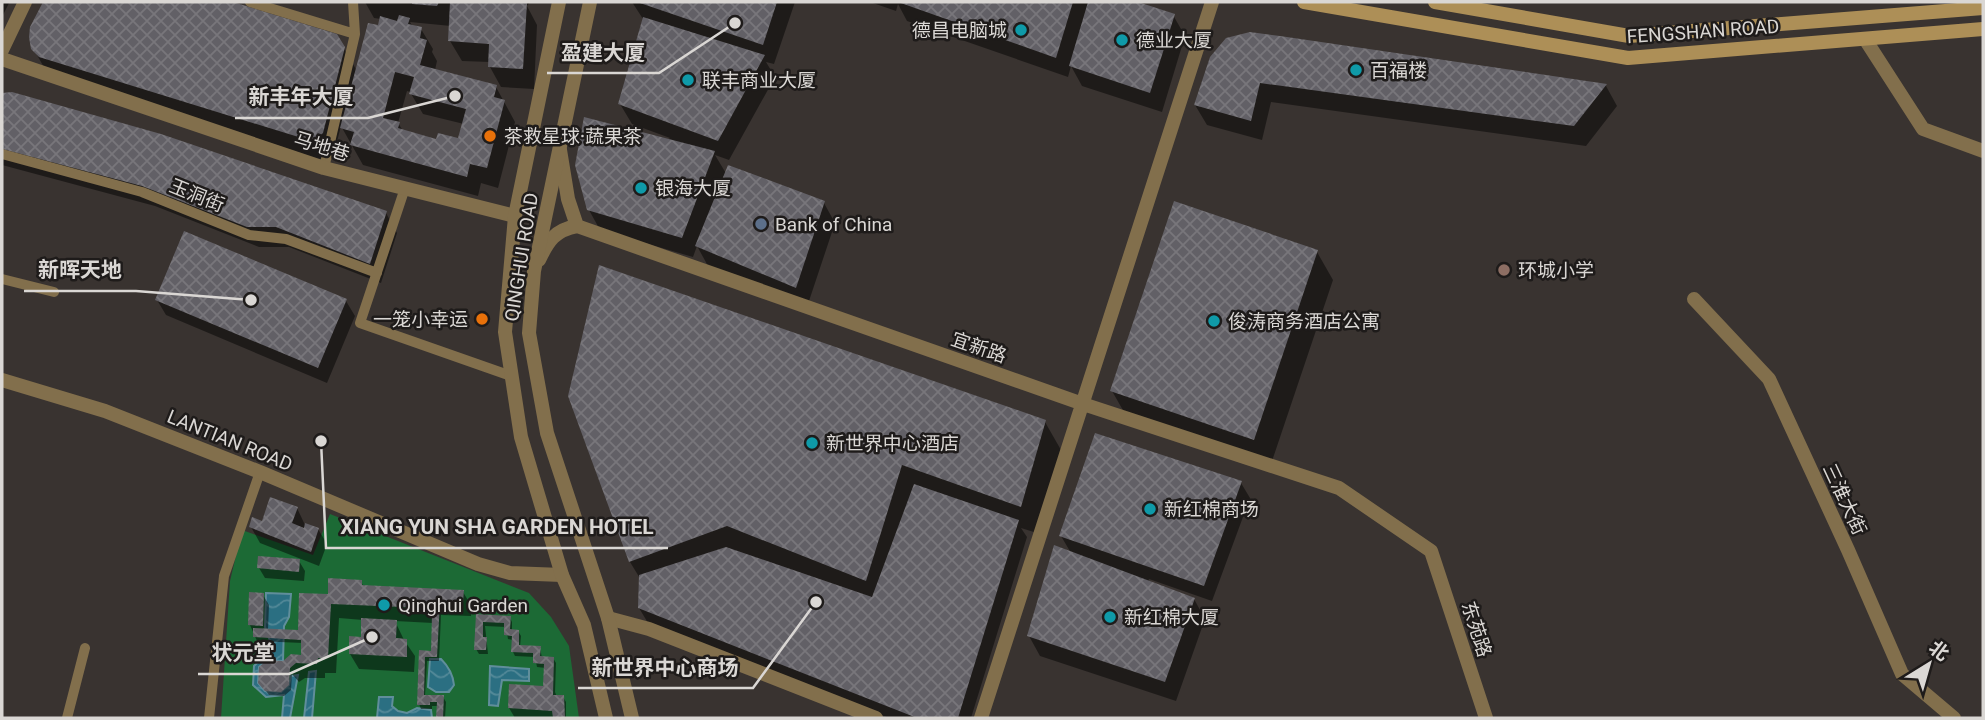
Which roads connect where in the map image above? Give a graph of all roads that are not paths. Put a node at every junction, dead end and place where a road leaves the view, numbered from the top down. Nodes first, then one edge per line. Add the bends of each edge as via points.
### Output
1 (25, 2) edge
2 (250, 2) edge
3 (353, 2) edge
4 (559, 2) edge
5 (590, 2) edge
6 (1212, 2) edge
7 (1304, 2) edge
8 (1435, 2) edge
9 (1983, 8) edge
10 (1983, 29) edge
11 (355, 34) junction
12 (1865, 38) junction
13 (2, 50) edge
14 (2, 58) edge
15 (559, 149) junction
16 (1983, 151) edge
17 (2, 154) edge
18 (324, 168) junction
19 (405, 188) junction
20 (515, 216) junction
21 (577, 226) junction
22 (534, 271) junction
23 (377, 273) junction
24 (2, 279) edge
25 (54, 292) dead end
26 (1693, 299) dead end
27 (512, 376) junction
28 (2, 380) edge
29 (1083, 404) junction
30 (260, 472) junction
31 (1431, 551) joint
32 (562, 575) junction
33 (608, 618) junction
34 (85, 648) dead end
35 (68, 718) edge
36 (209, 718) edge
37 (606, 718) edge
38 (632, 718) edge
39 (876, 718) edge
40 (981, 718) edge
41 (1486, 718) edge
42 (1954, 718) edge

1 - 13 street
2 - 11 lane
3 - 11 lane
4 - 20 street, QINGHUI ROAD
5 - 15 street, QINGHUI ROAD
6 - 29 street
7 - 12 main road, FENGSHAN ROAD via 1628,58
8 - 9 main road, FENGSHAN ROAD via 1629,36
10 - 12 main road, FENGSHAN ROAD
11 - 18 lane
12 - 16 street via 1923,129
14 - 18 street, 马地巷
15 - 21 street
15 - 22 street, QINGHUI ROAD
17 - 23 lane, 玉洞街 via 142,192 248,235 285,239
18 - 19 street, 马地巷
19 - 20 street, 马地巷
19 - 23 lane
20 - 27 street, QINGHUI ROAD via 505,332
21 - 22 street via 562,228 548,240
21 - 29 street, 宜新路
22 - 33 street, QINGHUI ROAD via 528,333 547,433
23 - 27 lane via 360,323
24 - 25 lane
26 - 42 street, 三淮大街 via 1769,380 1902,674
27 - 32 street, QINGHUI ROAD via 521,437
28 - 30 street, LANTIAN ROAD via 105,411
29 - 31 street, 宜新路 via 1339,488
29 - 40 street
30 - 32 street, LANTIAN ROAD via 478,564 510,573
30 - 36 lane via 224,576
31 - 41 street, 东苑路
32 - 37 street, QINGHUI ROAD via 584,625
33 - 38 street, QINGHUI ROAD
33 - 39 street via 649,629
34 - 35 lane

